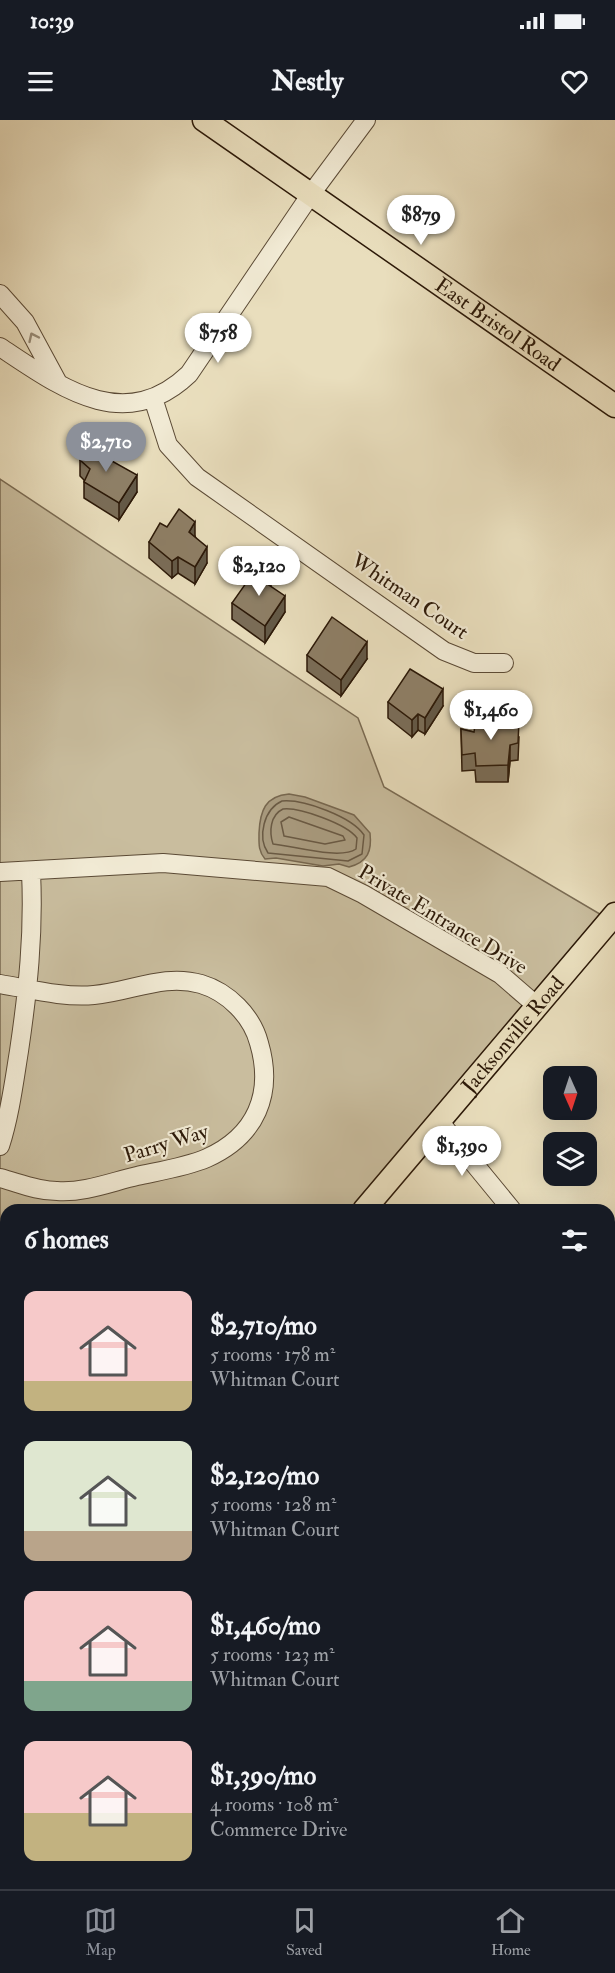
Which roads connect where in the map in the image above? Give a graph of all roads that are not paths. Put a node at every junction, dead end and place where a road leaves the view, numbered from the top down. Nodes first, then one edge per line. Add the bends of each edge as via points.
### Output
1 (204, 120) edge
2 (366, 120) edge
3 (311, 194) junction
4 (0, 294) edge
5 (0, 347) edge
6 (59, 384) junction
7 (153, 398) junction
8 (615, 405) edge
9 (504, 663) dead end
10 (0, 872) edge
11 (32, 872) junction
12 (615, 914) edge
13 (0, 984) edge
14 (28, 988) junction
15 (537, 1006) junction
16 (439, 1121) junction
17 (0, 1146) edge
18 (0, 1178) edge
19 (369, 1204) edge
20 (507, 1204) edge

1 - 3 main road, East Bristol Road
2 - 3 street
3 - 7 street via 189,374
3 - 8 main road, East Bristol Road
6 -> 4 street via 25,322
5 - 6 street
6 - 7 street via 84,398 104,403
7 - 9 street, Whitman Court via 168,445 196,477 444,651 474,663
10 - 11 street, Private Entrance Drive
11 - 14 street
11 - 15 street, Private Entrance Drive via 163,863 328,878 363,894 500,974
12 - 15 main road, Jacksonville Road
13 - 14 street, Parry Way
14 - 17 street
14 - 18 street, Parry Way via 94,995 159,981 203,985 224,995 249,1020 263,1057 265,1086 261,1104 242,1135 205,1159 68,1191 42,1190
15 - 16 main road, Jacksonville Road
16 - 19 main road, Jacksonville Road
16 - 20 street

